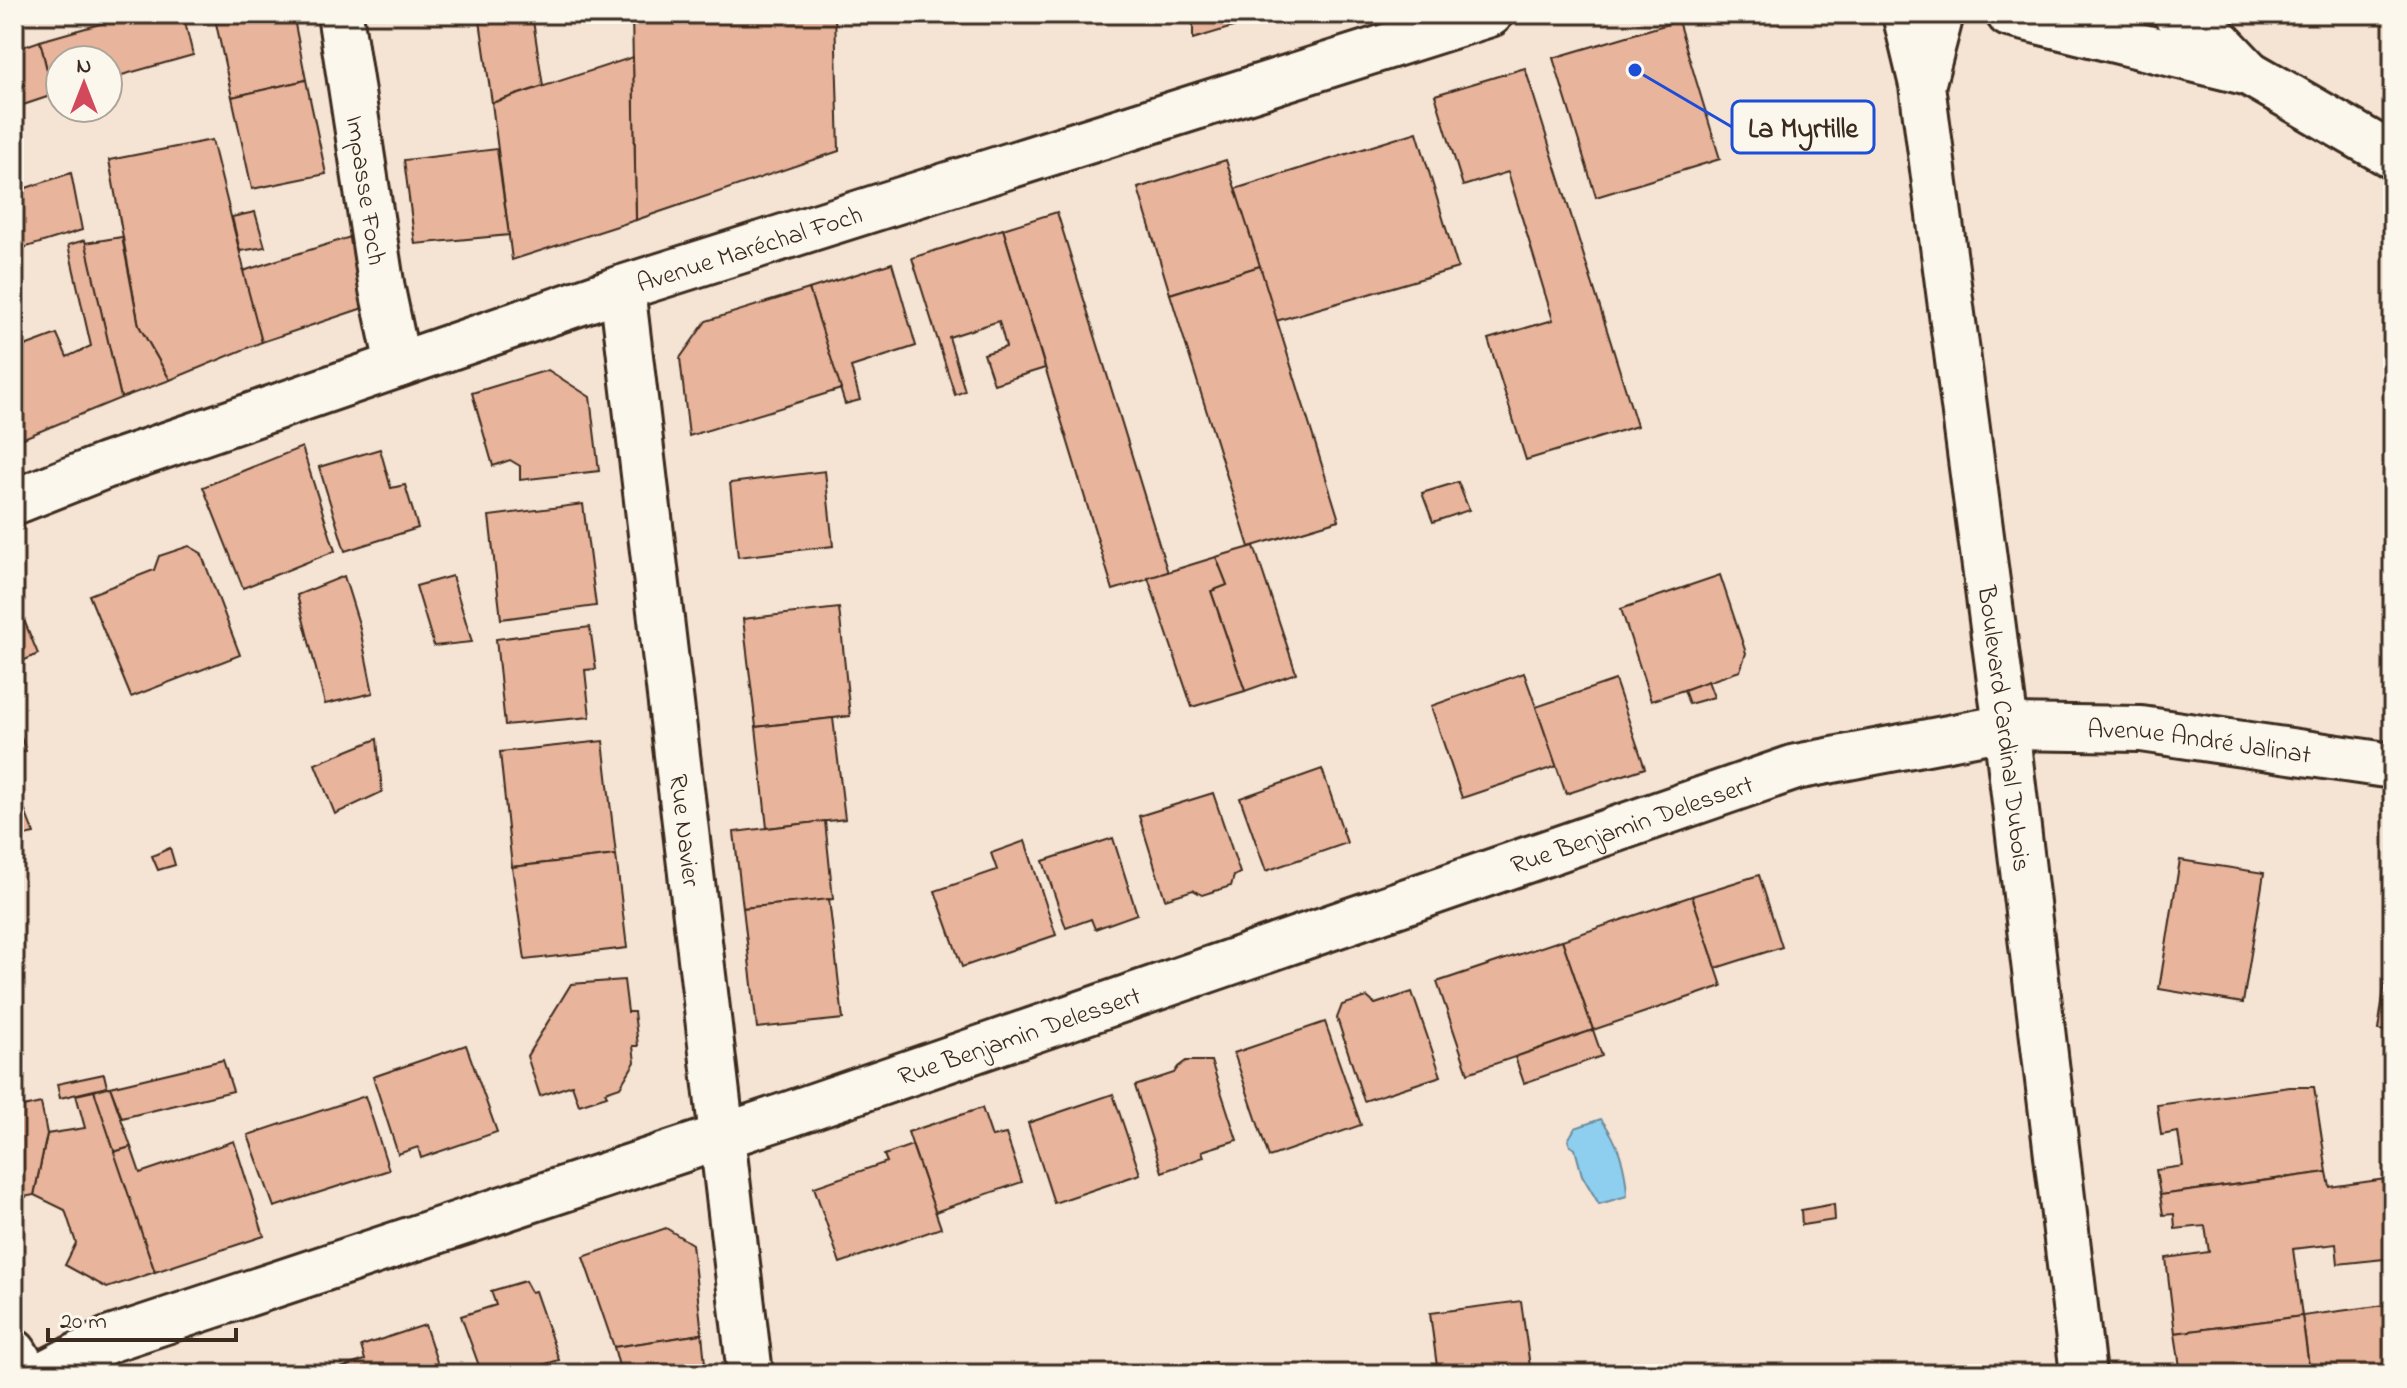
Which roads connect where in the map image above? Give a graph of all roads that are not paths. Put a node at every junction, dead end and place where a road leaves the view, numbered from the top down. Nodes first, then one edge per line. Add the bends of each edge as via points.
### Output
1 (340, 14) edge
2 (1490, 14) edge
3 (1905, 14) edge
4 (1941, 14) edge
5 (2009, 14) edge
6 (2176, 14) edge
7 (2249, 73) junction
8 (1922, 85) junction
9 (2393, 156) edge
10 (622, 288) junction
11 (398, 365) junction
12 (14, 502) edge
13 (2006, 727) junction
14 (2393, 766) edge
15 (722, 1135) junction
16 (14, 1352) edge
17 (27, 1374) edge
18 (43, 1374) edge
19 (750, 1374) edge
20 (2083, 1374) edge

1 - 11 street, Impasse Foch
2 - 10 street, Avenue Maréchal Foch
3 - 8 street, Boulevard Cardinal Dubois
4 - 8 street, Boulevard Cardinal Dubois
5 - 7 street
6 - 7 street via 2210,32
7 - 9 street
8 - 13 street, Boulevard Cardinal Dubois
10 - 11 street, Avenue Maréchal Foch
10 - 15 street, Rue Navier
11 - 12 street, Avenue Maréchal Foch
13 - 14 street, Avenue André Jalinat via 2141,729
13 - 15 street, Rue Benjamin Delessert via 1796,767
13 - 20 street, Boulevard Cardinal Dubois
15 - 18 street, Rue Benjamin Delessert via 108,1340
15 - 19 street, Rue Navier
16 - 17 street

